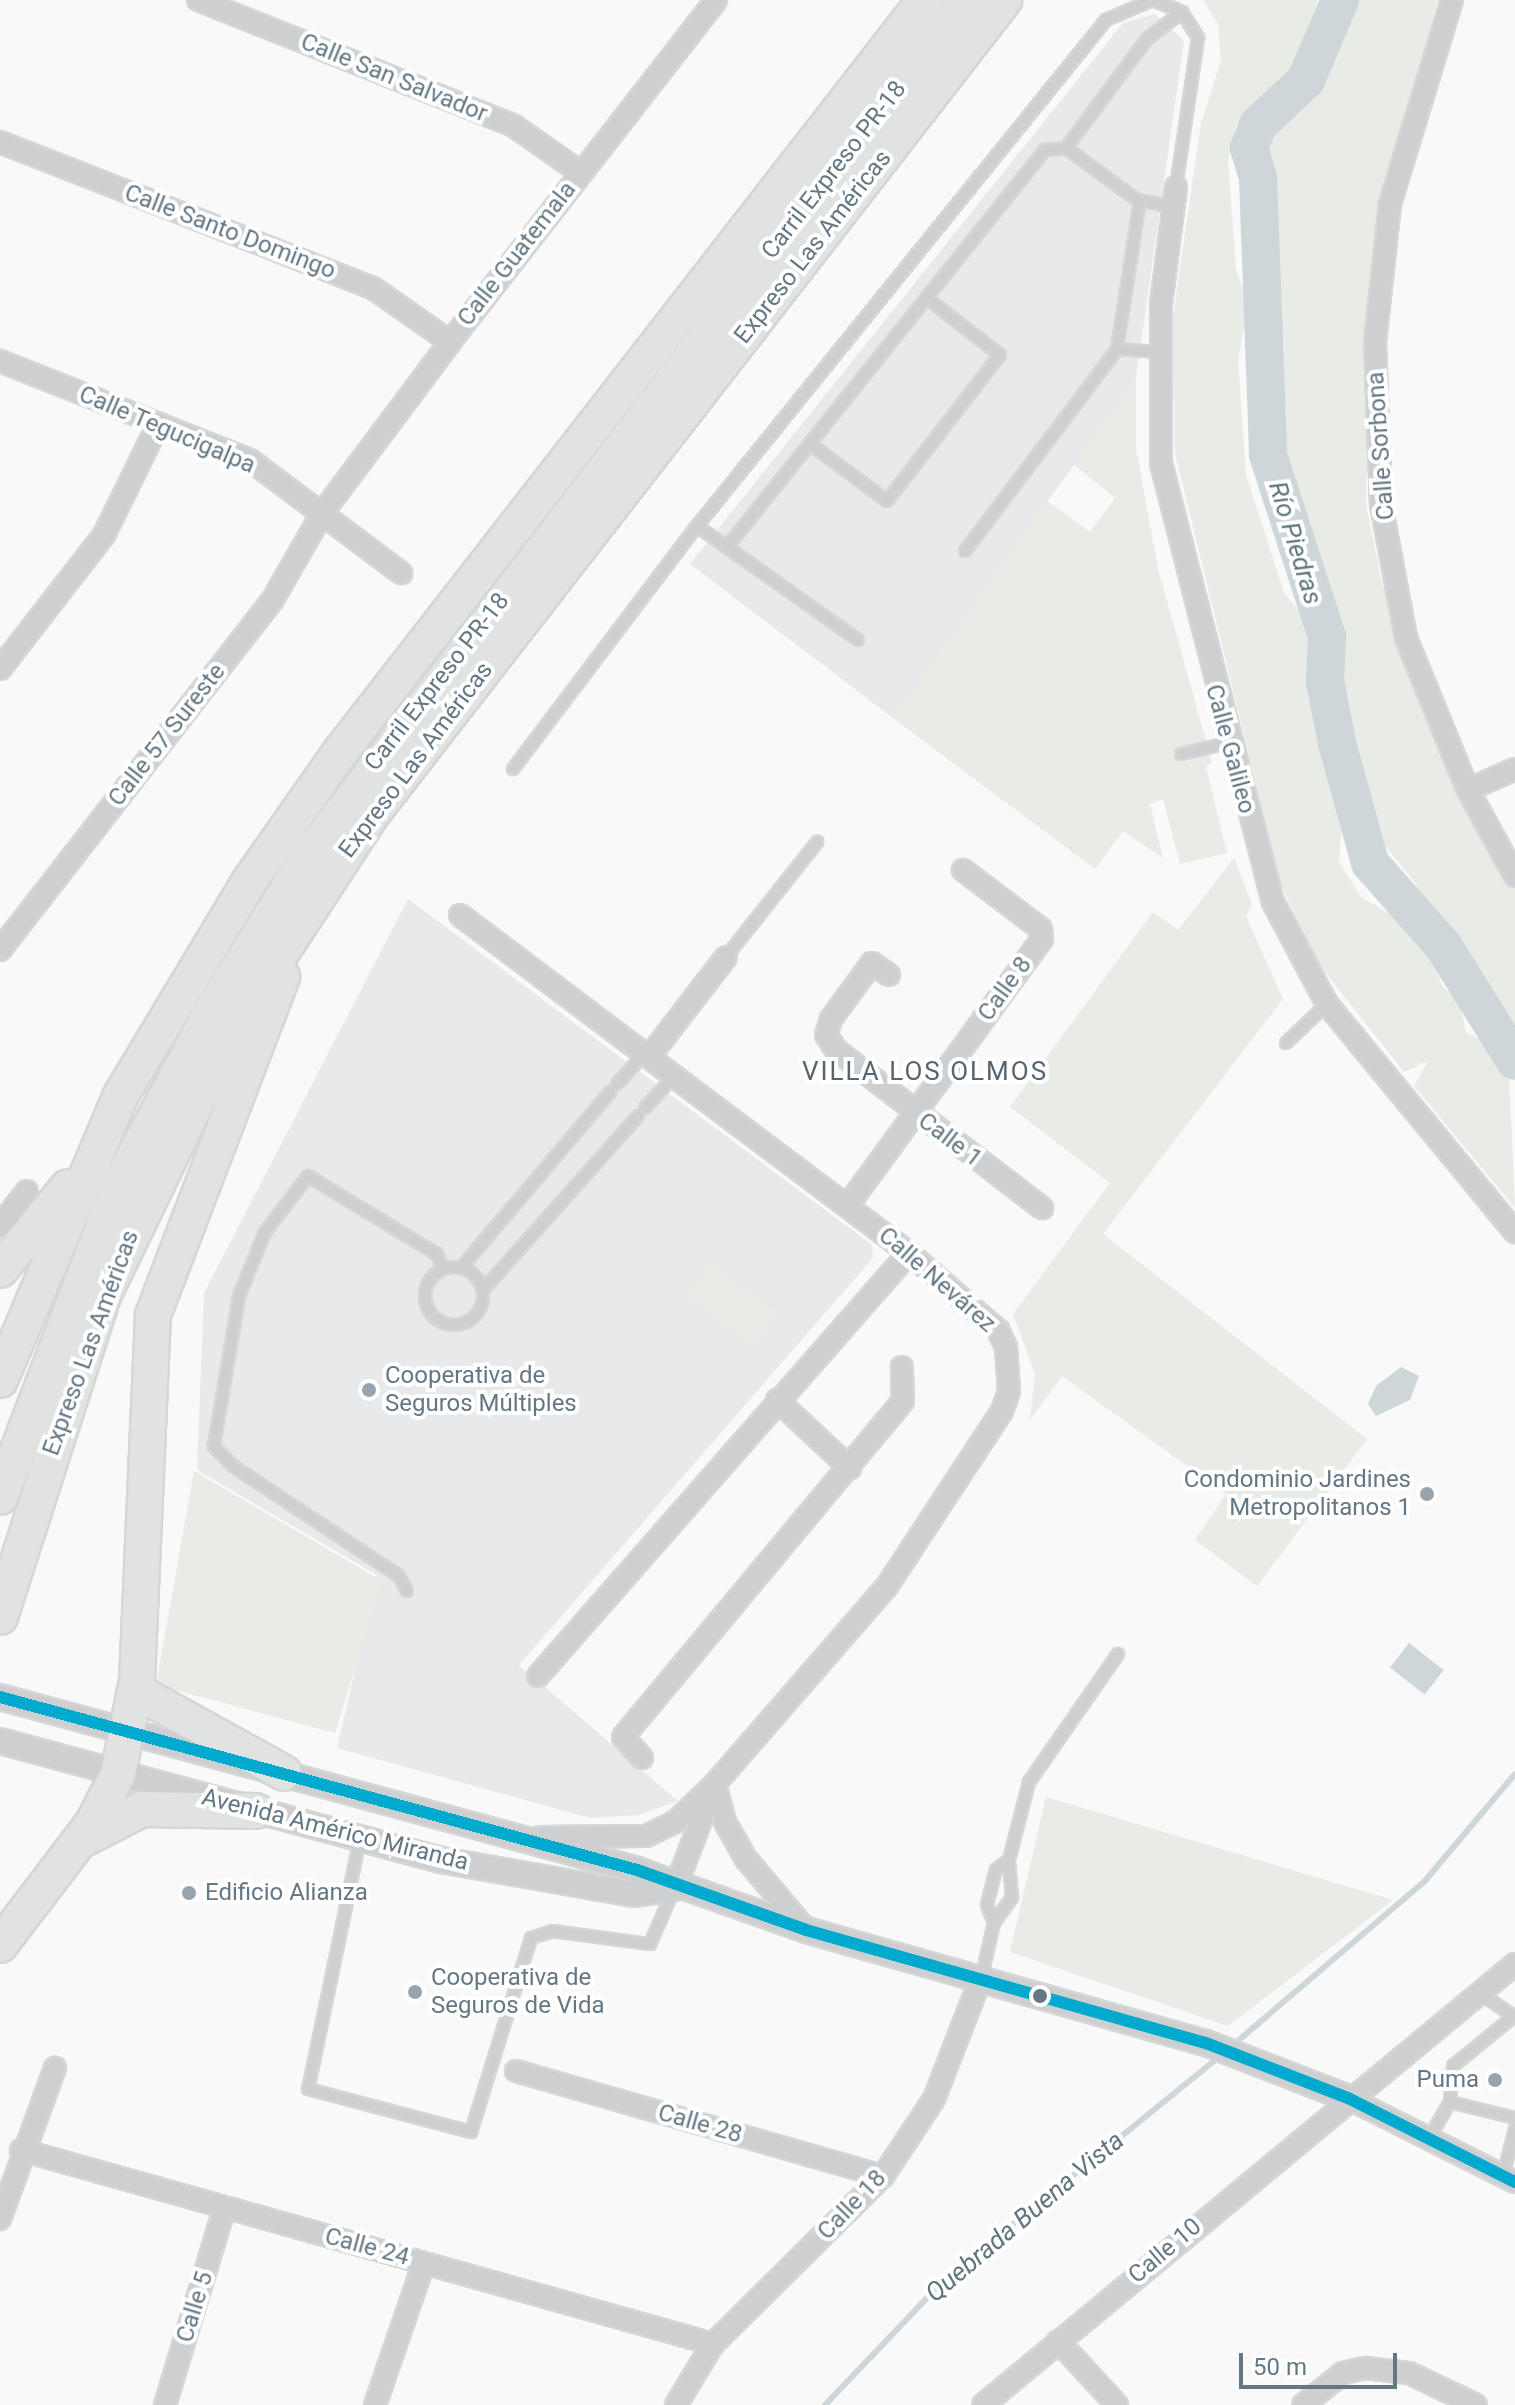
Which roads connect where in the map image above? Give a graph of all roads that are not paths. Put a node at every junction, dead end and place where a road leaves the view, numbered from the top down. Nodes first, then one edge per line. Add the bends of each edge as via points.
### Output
1 (198, 0) edge
2 (925, 0) edge
3 (1153, 0) edge
4 (1452, 0) edge
5 (710, 2) edge
6 (994, 4) edge
7 (1182, 12) junction
8 (0, 142) edge
9 (1066, 148) junction
10 (581, 173) junction
11 (1175, 197) junction
12 (1140, 201) junction
13 (928, 299) junction
14 (450, 342) junction
15 (1117, 349) junction
16 (1159, 352) junction
17 (0, 361) edge
18 (158, 425) junction
19 (810, 444) junction
20 (323, 512) junction
21 (697, 526) junction
22 (727, 547) junction
23 (965, 551) dead end
24 (401, 573) dead end
25 (858, 640) dead end
26 (0, 669) edge
27 (1227, 743) junction
28 (1181, 754) dead end
29 (513, 769) dead end
30 (1515, 769) edge
31 (1468, 790) junction
32 (817, 842) dead end
33 (963, 870) dead end
34 (1515, 876) edge
35 (310, 904) junction
36 (460, 915) dead end
37 (0, 950) edge
38 (726, 957) joint
39 (889, 975) dead end
40 (1327, 1004) junction
41 (1286, 1043) dead end
42 (647, 1055) junction
43 (674, 1076) junction
44 (914, 1113) junction
45 (86, 1166) junction
46 (27, 1191) dead end
47 (848, 1205) junction
48 (1042, 1208) dead end
49 (0, 1226) edge
50 (1515, 1232) edge
51 (909, 1253) junction
52 (461, 1268) junction
53 (443, 1269) junction
54 (0, 1270) edge
55 (483, 1290) junction
56 (902, 1367) dead end
57 (0, 1380) edge
58 (777, 1400) junction
59 (23, 1433) junction
60 (850, 1468) junction
61 (0, 1497) edge
62 (0, 1520) edge
63 (407, 1591) dead end
64 (0, 1617) edge
65 (1118, 1654) dead end
66 (538, 1676) dead end
67 (136, 1691) junction
68 (0, 1697) edge
69 (130, 1729) junction
70 (0, 1741) edge
71 (642, 1758) dead end
72 (284, 1773) junction
73 (118, 1774) junction
74 (715, 1784) junction
75 (256, 1811) junction
76 (508, 1836) junction
77 (360, 1839) junction
78 (78, 1842) junction
79 (1009, 1860) junction
80 (675, 1888) junction
81 (994, 1923) junction
82 (806, 1930) junction
83 (0, 1945) edge
84 (1515, 1964) edge
85 (982, 1975) junction
86 (1483, 1995) junction
87 (1514, 2017) edge
88 (55, 2068) dead end
89 (516, 2071) dead end
90 (1348, 2098) junction
91 (1450, 2102) junction
92 (1515, 2118) edge
93 (1515, 2129) edge
94 (1429, 2138) junction
95 (21, 2150) junction
96 (883, 2176) junction
97 (1509, 2179) edge
98 (224, 2209) junction
99 (0, 2219) edge
100 (424, 2263) junction
101 (1058, 2341) junction
102 (713, 2344) junction
103 (165, 2405) edge
104 (375, 2405) edge
105 (676, 2405) edge
106 (983, 2405) edge
107 (1117, 2405) edge
108 (1303, 2405) edge
109 (1476, 2405) edge

1 - 10 street, Calle San Salvador via 514,126
2 - 45 highway via 305,802 182,986
3 - 7 lane
3 - 21 lane via 1106,20
4 - 31 street, Calle Sorbona via 1390,204 1375,342 1381,504 1406,638
5 - 10 street, Calle Guatemala
6 - 35 highway, Expreso Las Américas via 372,814
6 - 59 highway, Carril Expreso PR-18 via 307,858 213,1009 126,1172
7 - 9 lane via 1147,39
7 - 11 lane via 1198,38
8 - 14 street, Calle Santo Domingo via 373,288
9 - 12 lane
9 - 13 lane via 1045,150
10 - 14 street, Calle Guatemala
11 - 12 lane
11 - 16 street, Calle Galileo
12 - 15 lane
13 - 19 lane
13 - 19 lane via 1000,355 887,501
14 - 20 street, Calle Guatemala
15 - 16 lane
15 - 23 lane
16 - 27 street, Calle Galileo via 1166,491
17 - 18 street, Calle Tegucigalpa
18 - 20 street, Calle Tegucigalpa via 250,460
18 - 26 street via 104,535
19 - 22 lane
20 - 24 street, Calle Tegucigalpa
20 - 37 street, Calle 57 Sureste via 273,599
21 - 22 lane
21 - 29 lane
22 - 25 lane
27 - 28 lane
27 - 40 street, Calle Galileo via 1273,902
30 - 31 street
31 - 34 street, Calle Sorbona
32 - 38 lane
33 - 44 street, Calle 8 via 1044,934
35 - 64 highway, Expreso Las Américas via 233,1027 103,1296
35 - 67 highway via 153,1315
36 - 42 street, Calle Nevárez
38 - 42 street
39 - 44 street, Calle 1 via 872,963 826,1035
40 - 41 lane
40 - 50 street, Calle Galileo
42 - 43 street, Calle Nevárez
42 - 52 lane
43 - 47 street, Calle Nevárez
43 - 55 lane
44 - 47 street, Calle 8
44 - 48 street, Calle 1
45 - 54 highway
45 - 57 highway
46 - 49 street
47 - 51 street, Calle Nevárez
51 - 58 street
51 - 74 street, Calle Nevárez via 998,1330 1010,1369 1002,1411 887,1586
52 - 53 lane
52 - 55 lane
53 - 55 lane via 426,1292 436,1319 455,1325 474,1318
53 - 63 lane via 437,1254 308,1176 265,1232 239,1296 214,1446 233,1466 399,1576
56 - 60 street via 903,1401
58 - 60 street
58 - 66 street
59 - 61 highway, Carril Expreso PR-18
59 - 62 highway, Carril Expreso PR-18
60 - 71 street via 623,1737
65 - 79 lane via 1029,1782
67 - 69 highway
67 - 72 highway
68 - 69 street, Avenida Américo Miranda
69 - 72 street, Avenida Américo Miranda
69 - 73 highway
70 - 73 street, Avenida Américo Miranda
72 - 76 street, Avenida Américo Miranda
73 - 75 street, Avenida Américo Miranda
73 - 78 highway
74 - 76 street via 675,1822 646,1836
74 - 80 street, Calle Nevárez
74 - 82 street via 725,1822 746,1859
75 - 77 street, Avenida Américo Miranda
75 - 78 highway via 142,1809
76 - 80 street, Avenida Américo Miranda via 637,1870
77 - 80 street, Avenida Américo Miranda via 634,1894
77 - 80 lane via 308,2089 471,2132 531,1938 552,1931 650,1944
78 - 83 highway
79 - 81 lane via 1012,1897
79 - 81 lane via 996,1870 987,1905
80 - 82 street, Avenida Américo Miranda
81 - 85 lane
82 - 85 street, Avenida Américo Miranda
84 - 86 street, Calle 10
85 - 90 street, Avenida Américo Miranda via 1206,2043
85 - 96 street, Calle 18 via 934,2099
86 - 87 lane
86 - 90 street, Calle 10
87 - 91 lane via 1453,2066
88 - 95 street
89 - 96 street, Calle 28
90 - 94 street
90 - 101 street, Calle 10
91 - 92 lane
91 - 94 lane
93 - 97 lane
94 - 97 street
95 - 98 street, Calle 24
95 - 99 street
96 - 102 street, Calle 18
98 - 100 street, Calle 24
98 - 103 street, Calle 5
100 - 102 street, Calle 24
100 - 104 street
101 - 106 street, Calle 10
101 - 107 street
102 - 105 street, Calle 18
108 - 109 street via 1343,2373 1409,2373

